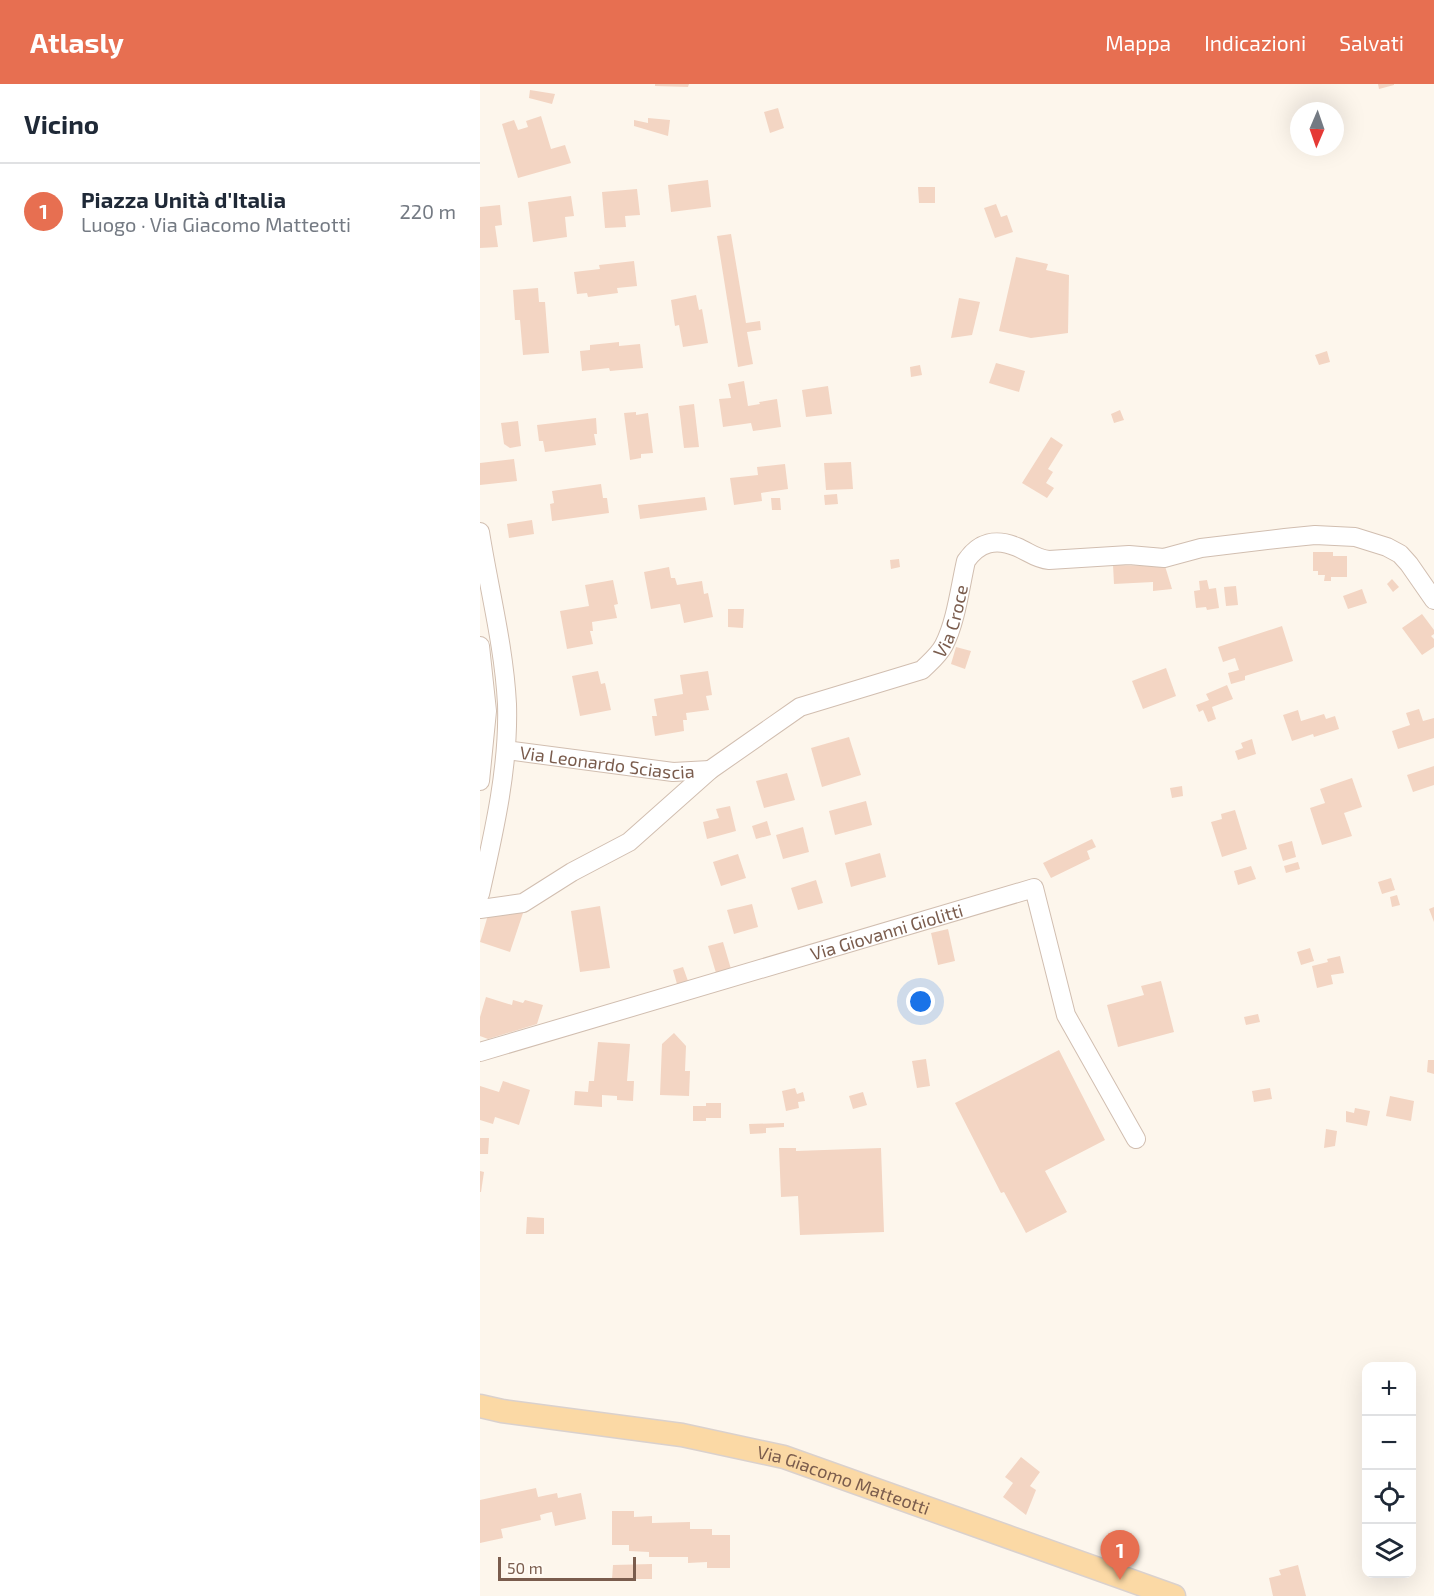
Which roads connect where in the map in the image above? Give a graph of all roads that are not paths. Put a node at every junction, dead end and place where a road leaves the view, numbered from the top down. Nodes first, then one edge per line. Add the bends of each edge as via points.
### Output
1 (480, 532) edge
2 (1434, 600) edge
3 (480, 646) edge
4 (506, 750) junction
5 (710, 770) junction
6 (480, 781) edge
7 (480, 894) edge
8 (480, 909) edge
9 (480, 1052) edge
10 (1136, 1139) dead end
11 (480, 1406) edge
12 (491, 1411) edge
13 (1174, 1596) edge

1 - 4 street via 502,648
2 - 5 street, Via Croce via 1400,554 1354,537 1285,538 1201,548 1164,558 1129,555 1049,560 1003,542 992,542 972,552 966,561 944,646 922,670 800,707
3 - 6 street via 487,711
4 - 5 street, Via Leonardo Sciascia via 673,772
4 - 7 street
5 - 8 street, Via Croce via 629,842 523,903
9 - 10 street, Via Giovanni Giolitti via 1034,888 1066,1015
11 - 12 main road, Via Giacomo Matteotti
12 - 13 main road, Via Giacomo Matteotti via 682,1435 784,1456

